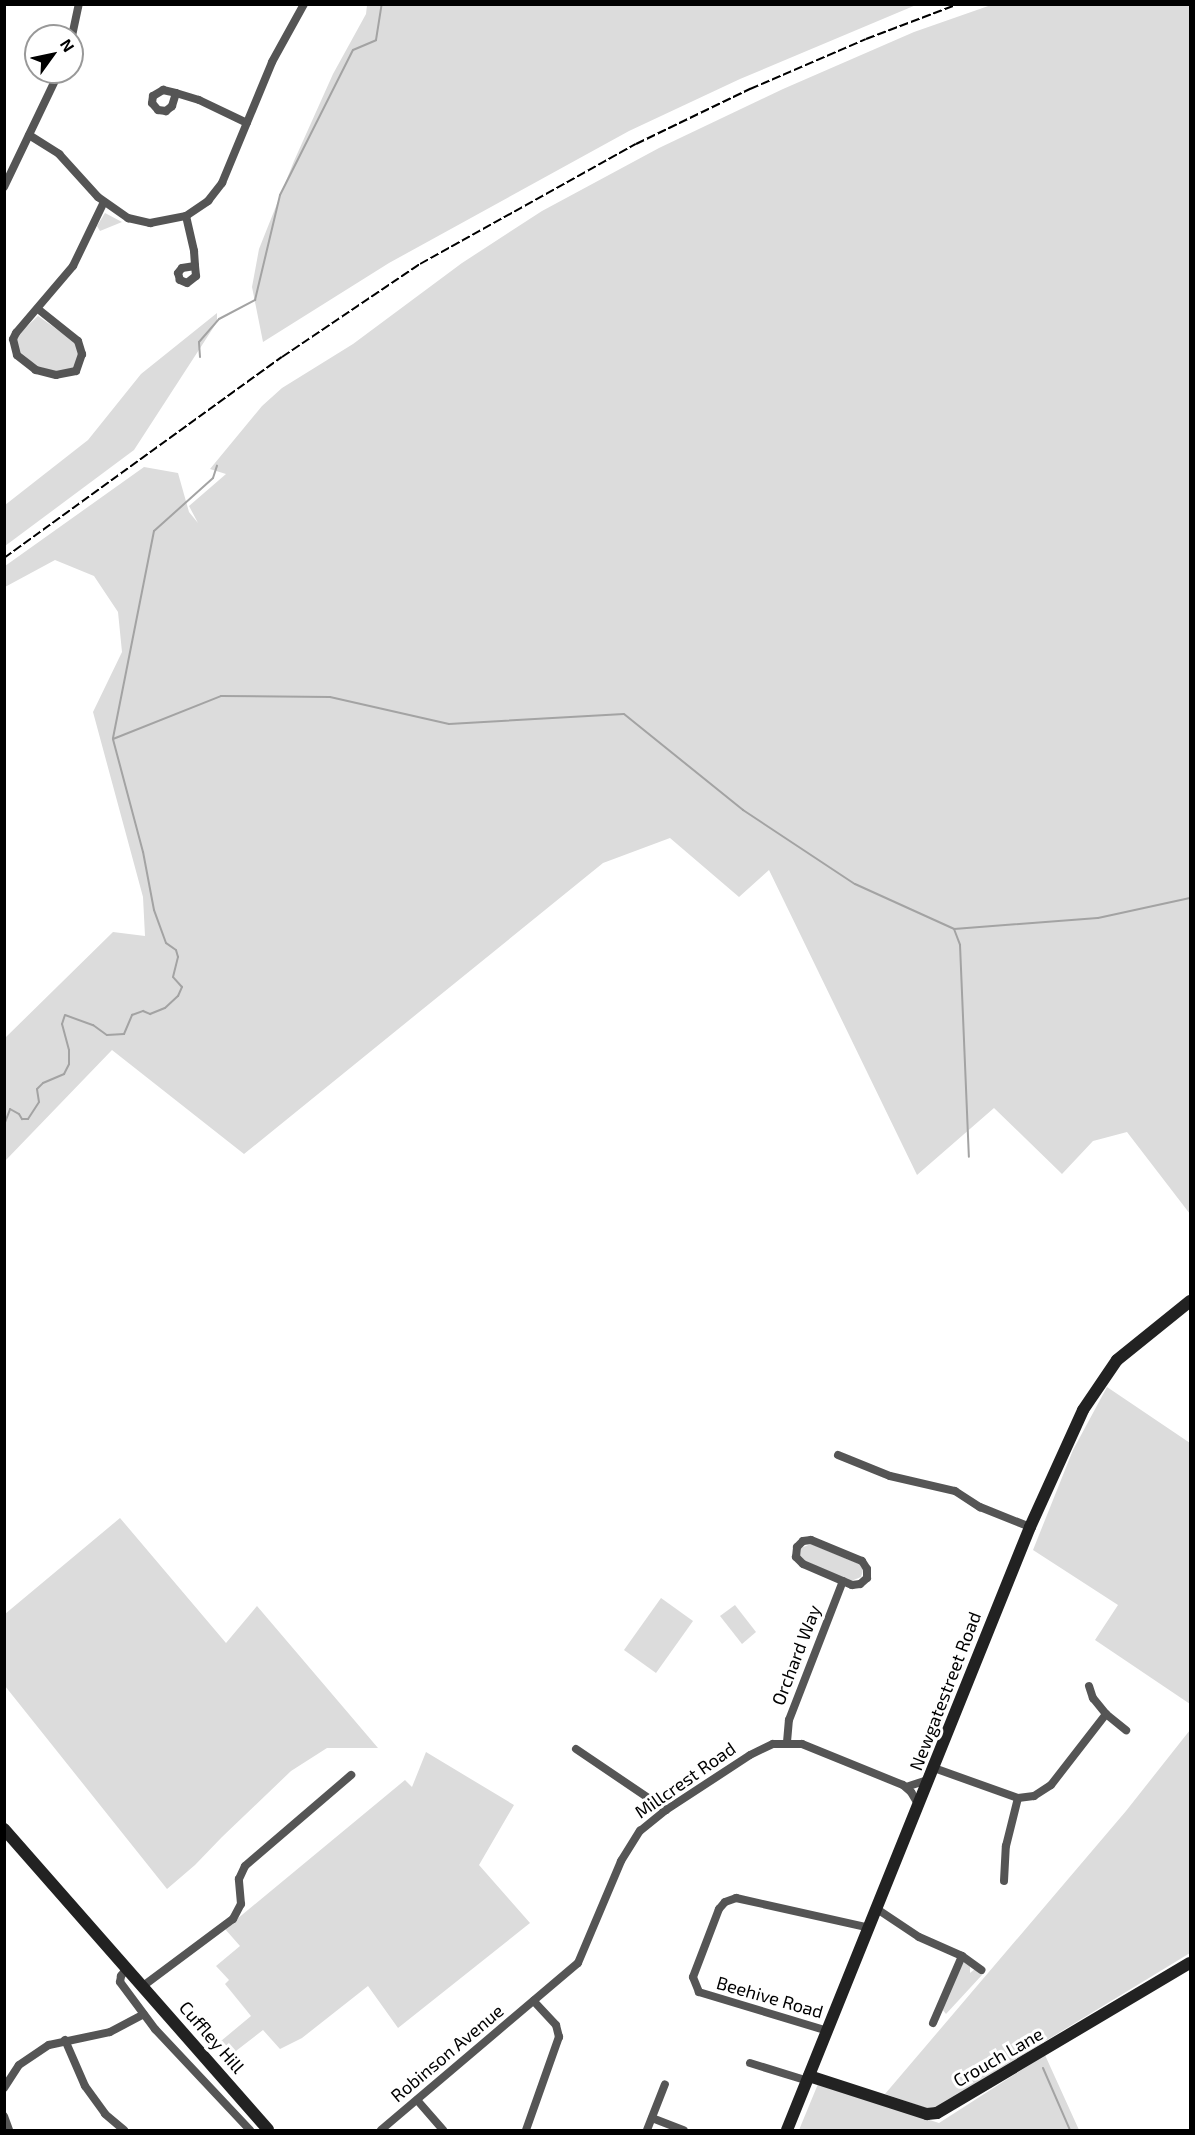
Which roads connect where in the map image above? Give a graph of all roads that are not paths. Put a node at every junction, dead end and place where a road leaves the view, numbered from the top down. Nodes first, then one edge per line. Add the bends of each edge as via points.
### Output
1 (79, 4) edge
2 (304, 4) edge
3 (75, 24) edge
4 (53, 84) edge
5 (176, 93) dead end
6 (247, 123) junction
7 (29, 135) junction
8 (4, 187) edge
9 (104, 202) junction
10 (186, 216) junction
11 (195, 266) dead end
12 (38, 309) junction
13 (1191, 1301) edge
14 (838, 1455) dead end
15 (1030, 1527) junction
16 (843, 1581) junction
17 (1089, 1686) dead end
18 (1106, 1714) junction
19 (1126, 1730) dead end
20 (787, 1742) junction
21 (576, 1749) dead end
22 (932, 1773) junction
23 (351, 1775) dead end
24 (906, 1786) junction
25 (1018, 1798) junction
26 (919, 1806) junction
27 (666, 1810) junction
28 (4, 1828) edge
29 (9, 1843) edge
30 (1004, 1881) dead end
31 (877, 1909) junction
32 (870, 1928) junction
33 (962, 1956) junction
34 (1191, 1963) edge
35 (127, 1968) junction
36 (981, 1970) dead end
37 (143, 1986) junction
38 (534, 2001) junction
39 (144, 2014) junction
40 (933, 2023) dead end
41 (828, 2031) junction
42 (64, 2040) junction
43 (750, 2062) dead end
44 (808, 2078) junction
45 (5, 2084) edge
46 (665, 2084) dead end
47 (417, 2100) junction
48 (4, 2116) edge
49 (652, 2118) junction
50 (9, 2130) edge
51 (124, 2130) edge
52 (250, 2130) edge
53 (268, 2130) edge
54 (381, 2130) edge
55 (443, 2130) edge
56 (526, 2130) edge
57 (647, 2130) edge
58 (684, 2130) edge
59 (787, 2130) edge

1 - 3 street
2 - 6 street via 272,62
4 - 7 street
5 - 6 street
6 - 10 street via 222,183 208,201
7 - 8 street
7 - 9 street via 59,154
9 - 10 street via 138,221 161,222
9 - 12 street via 73,266
10 - 11 street
12 - 12 street via 13,339 17,356 46,373 66,375 76,371 82,354 78,341
13 - 15 street, Newgatestreet Road via 1117,1360 1094,1390
14 - 15 street via 890,1476 954,1491 980,1507
15 - 22 street, Newgatestreet Road
16 - 16 street via 802,1564 796,1557 797,1547 811,1540 865,1564 868,1573 864,1581 852,1585
16 - 20 street, Orchard Way via 789,1720
17 - 18 street via 1092,1698
18 - 19 street
18 - 25 street via 1051,1785 1034,1796
20 - 24 street via 802,1744
20 - 27 street, Millcrest Road via 750,1755
21 - 27 street
22 - 24 street
22 - 25 street
22 - 26 street, Newgatestreet Road
23 - 37 street via 245,1866 239,1879 241,1904 233,1918
24 - 26 street
25 - 30 street via 1006,1846
26 - 31 street, Newgatestreet Road
27 - 38 street, Millcrest Road via 640,1831 628,1847 578,1962
28 - 29 street, Cuffley Hill
29 - 35 street, Cuffley Hill
31 - 32 street, Newgatestreet Road
31 - 33 street via 919,1937
32 - 41 street, Newgatestreet Road
32 - 41 street, Beehive Road via 736,1899 719,1909 693,1977 699,1992
33 - 36 street
33 - 40 street
34 - 44 street, Crouch Lane via 937,2113 927,2114
35 - 37 street, Cuffley Hill
35 - 39 street, Cuffley Hill via 120,1982
37 - 53 street, Cuffley Hill
38 - 47 street, Robinson Avenue
38 - 56 street via 556,2025 559,2037
39 - 42 street via 110,2032
39 - 52 street, Cuffley Hill
41 - 44 street, Newgatestreet Road
42 - 45 street via 19,2065
42 - 51 street via 85,2086 105,2114
43 - 44 street
44 - 59 street, Newgatestreet Road
46 - 49 street
47 - 54 street, Robinson Avenue
47 - 55 street
48 - 50 street
49 - 57 street
49 - 58 street

